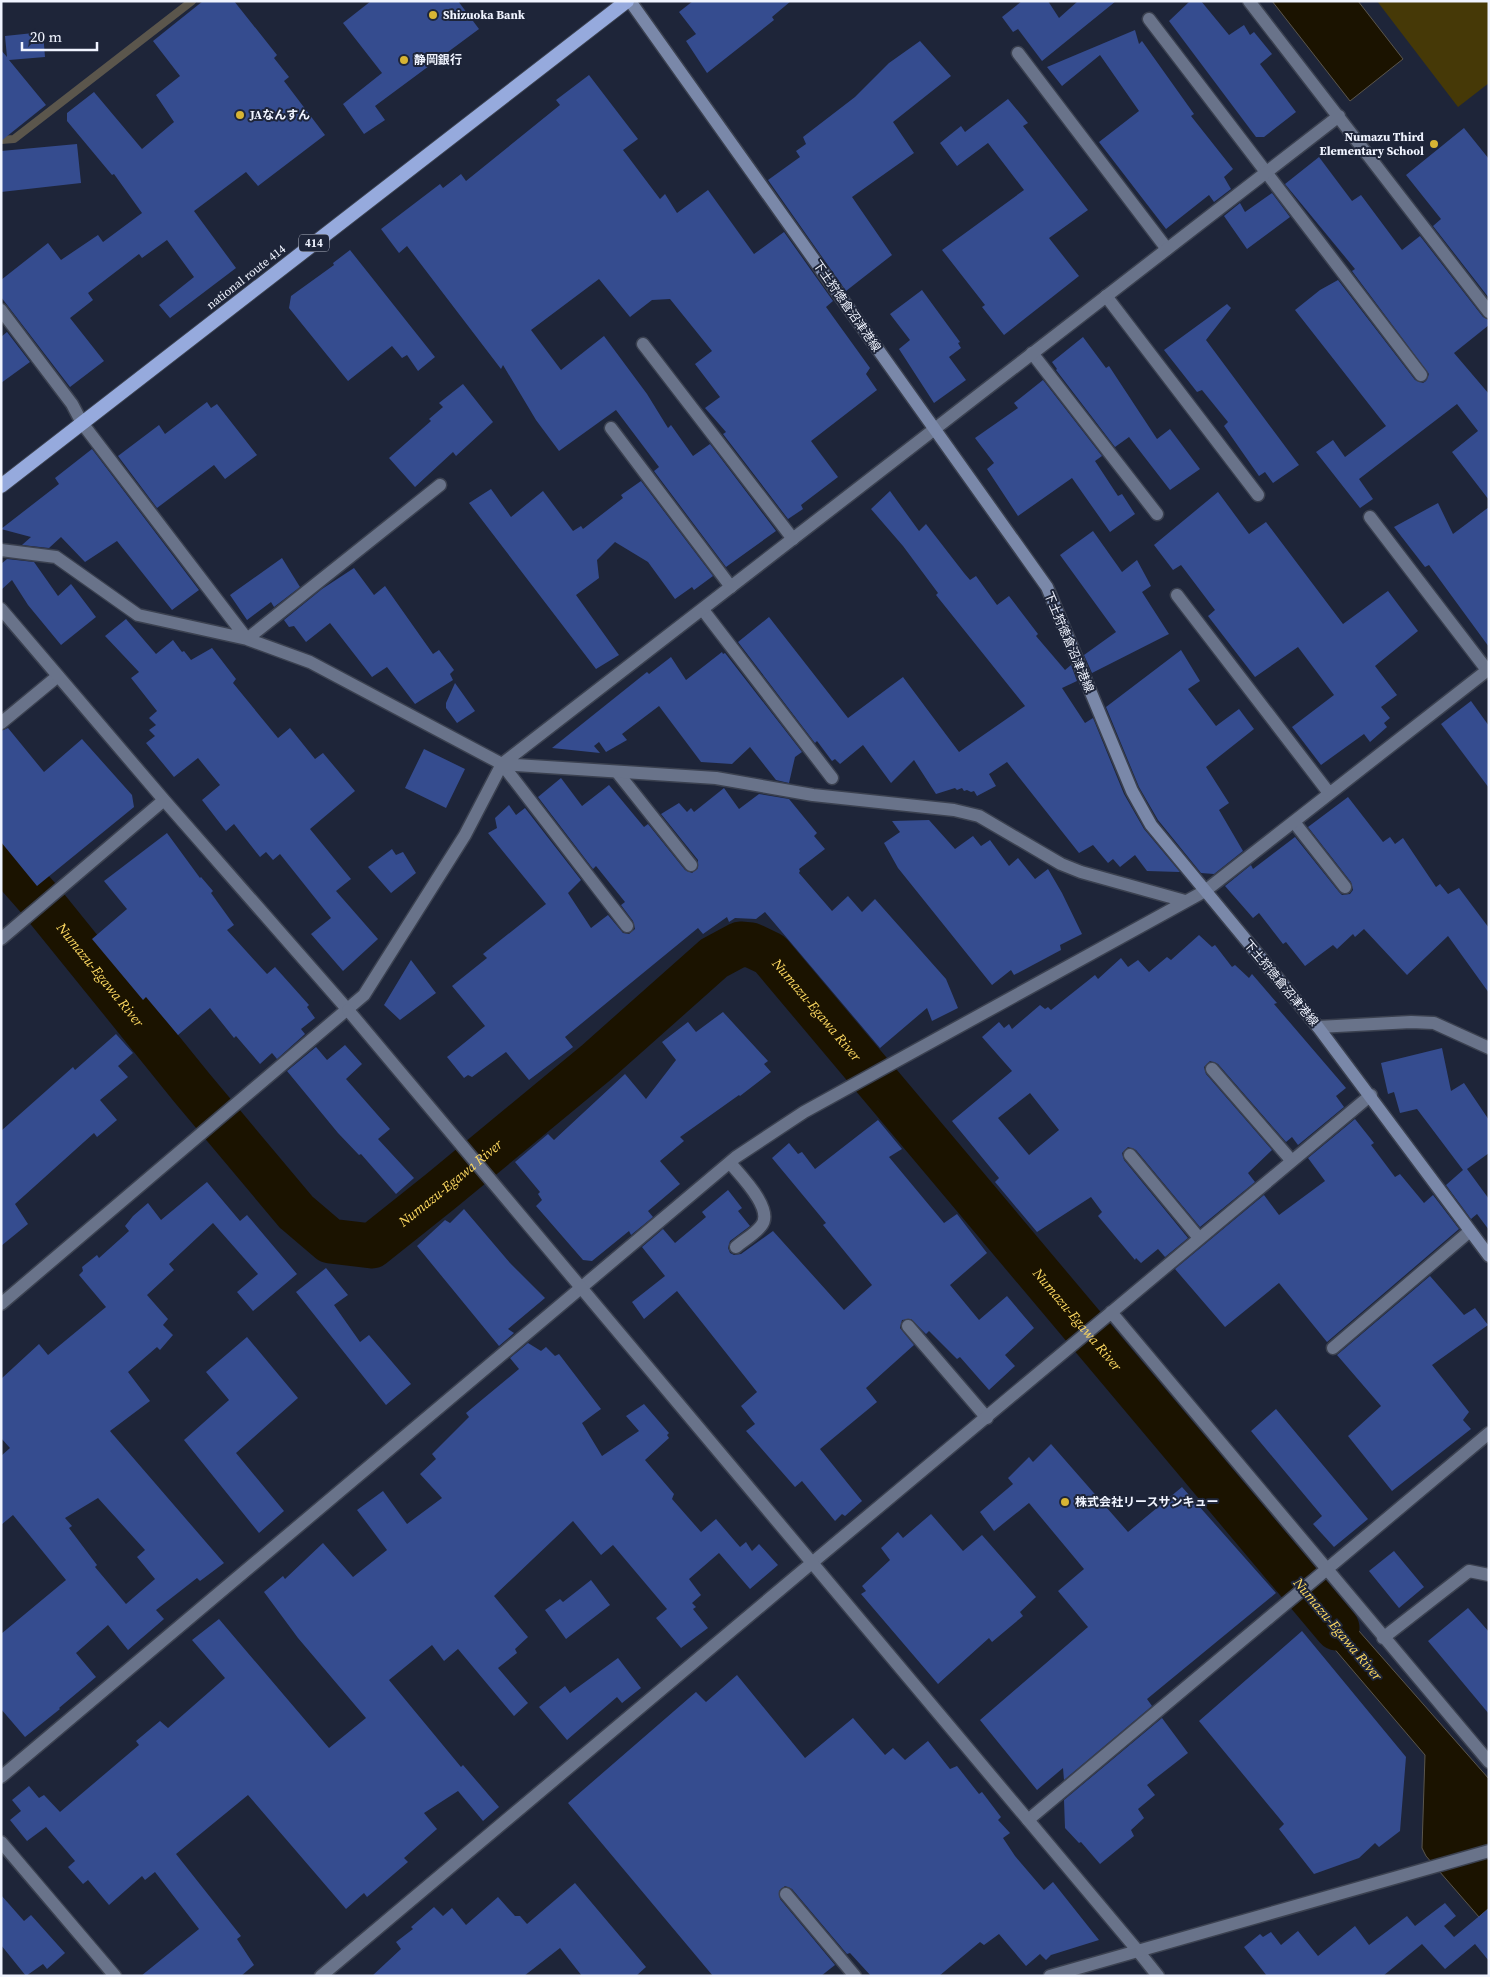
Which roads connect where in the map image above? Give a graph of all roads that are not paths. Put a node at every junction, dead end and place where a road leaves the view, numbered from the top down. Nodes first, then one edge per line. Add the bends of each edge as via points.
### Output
1 (628, 1) edge
2 (1250, 1) edge
3 (1149, 19) dead end
4 (1018, 54) dead end
5 (1339, 116) junction
6 (1267, 172) junction
7 (1167, 249) junction
8 (1106, 296) junction
9 (1, 310) edge
10 (1489, 312) edge
11 (644, 344) dead end
12 (1032, 353) junction
13 (1421, 375) dead end
14 (82, 423) junction
15 (611, 428) dead end
16 (934, 429) junction
17 (1, 486) edge
18 (440, 486) dead end
19 (1258, 495) dead end
20 (1157, 514) dead end
21 (1370, 517) dead end
22 (792, 539) junction
23 (1, 550) edge
24 (731, 586) junction
25 (1177, 595) dead end
26 (1, 610) edge
27 (703, 610) junction
28 (246, 639) junction
29 (1488, 670) edge
30 (58, 676) junction
31 (1, 723) edge
32 (502, 764) junction
33 (617, 772) junction
34 (832, 778) dead end
35 (1329, 793) junction
36 (164, 800) junction
37 (1294, 822) junction
38 (691, 865) dead end
39 (1345, 888) dead end
40 (1205, 891) junction
41 (1185, 901) junction
42 (626, 926) dead end
43 (1, 939) edge
44 (348, 1010) junction
45 (1318, 1027) junction
46 (1489, 1048) edge
47 (1212, 1069) dead end
48 (1371, 1095) junction
49 (1130, 1155) dead end
50 (1291, 1160) junction
51 (730, 1163) junction
52 (1470, 1231) junction
53 (1199, 1238) junction
54 (736, 1246) dead end
55 (1489, 1256) edge
56 (581, 1288) junction
57 (1, 1304) edge
58 (1112, 1312) junction
59 (908, 1326) dead end
60 (1332, 1348) dead end
61 (987, 1418) junction
62 (1489, 1433) edge
63 (813, 1562) junction
64 (1327, 1570) junction
65 (1489, 1575) edge
66 (1384, 1638) junction
67 (1489, 1762) edge
68 (1, 1776) edge
69 (1028, 1820) junction
70 (1, 1842) edge
71 (1489, 1851) edge
72 (786, 1894) dead end
73 (1138, 1951) junction
74 (115, 1976) edge
75 (321, 1976) edge
76 (855, 1976) edge
77 (1050, 1976) edge
78 (1158, 1976) edge

1 - 14 highway, national route 414 / 414
1 - 16 main road, 下土狩徳倉沼津港線
2 - 5 street
3 - 6 street
4 - 7 street
5 - 6 street
5 - 10 street
6 - 7 street
6 - 13 street
7 - 8 street
8 - 12 street
8 - 19 street
9 - 14 street via 72,404
11 - 22 street
12 - 16 street
12 - 20 street
14 - 17 highway, national route 414 / 414
14 - 28 street
15 - 24 street
16 - 22 street
16 - 40 main road, 下土狩徳倉沼津港線 via 1047,587 1142,811
18 - 28 street
21 - 29 street
22 - 24 street
23 - 28 street via 56,557 145,618
24 - 27 street
25 - 35 street
26 - 30 street
27 - 32 street
27 - 34 street
28 - 32 street via 310,662
29 - 35 street
30 - 31 street
30 - 36 street
32 - 33 street
32 - 42 street
32 - 44 street via 465,835 364,995
33 - 38 street
33 - 41 street via 716,778 813,795 968,812 1061,864 1105,880
35 - 37 street
36 - 43 street
36 - 44 street
37 - 39 street
37 - 40 street
40 - 41 street
40 - 45 main road, 下土狩徳倉沼津港線
41 - 51 street via 804,1112
44 - 56 street
44 - 57 street
45 - 46 street via 1434,1023
45 - 48 main road, 下土狩徳倉沼津港線
47 - 50 street
48 - 50 street
48 - 52 main road, 下土狩徳倉沼津港線
49 - 53 street
50 - 53 street
51 - 54 street via 749,1185 763,1207 765,1217 762,1226
51 - 56 street
52 - 55 main road, 下土狩徳倉沼津港線
52 - 60 street
53 - 58 street
56 - 63 street
56 - 68 street
58 - 61 street
58 - 64 street
59 - 61 street
61 - 63 street
62 - 64 street
63 - 69 street
63 - 75 street
64 - 66 street
64 - 69 street
65 - 66 street via 1469,1571
66 - 67 street
69 - 73 street
70 - 74 street
71 - 73 street
72 - 76 street
73 - 77 street
73 - 78 street

